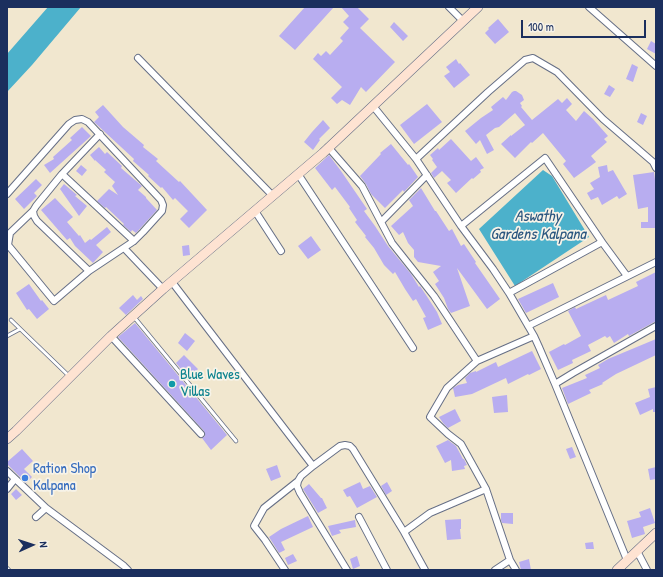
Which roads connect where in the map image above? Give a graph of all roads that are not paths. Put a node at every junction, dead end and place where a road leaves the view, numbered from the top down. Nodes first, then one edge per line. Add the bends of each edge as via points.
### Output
1 (449, 7) edge
2 (478, 7) edge
3 (589, 7) edge
4 (463, 21) junction
5 (138, 58) dead end
6 (656, 66) edge
7 (373, 106) junction
8 (100, 134) junction
9 (328, 148) junction
10 (416, 158) junction
11 (656, 168) edge
12 (62, 174) junction
13 (298, 174) junction
14 (427, 176) junction
15 (7, 194) edge
16 (273, 196) junction
17 (33, 211) junction
18 (255, 211) junction
19 (381, 222) junction
20 (461, 226) junction
21 (134, 241) junction
22 (602, 242) junction
23 (124, 248) junction
24 (281, 251) dead end
25 (656, 262) edge
26 (89, 271) junction
27 (627, 276) junction
28 (172, 282) junction
29 (163, 289) junction
30 (509, 293) junction
31 (133, 316) junction
32 (11, 320) dead end
33 (528, 326) junction
34 (656, 326) edge
35 (20, 329) junction
36 (7, 336) edge
37 (111, 336) junction
38 (534, 336) junction
39 (413, 348) dead end
40 (477, 361) junction
41 (70, 377) junction
42 (555, 384) junction
43 (201, 434) dead end
44 (7, 439) edge
45 (236, 441) dead end
46 (313, 466) junction
47 (7, 471) edge
48 (15, 479) junction
49 (298, 481) junction
50 (7, 489) edge
51 (486, 489) junction
52 (46, 508) junction
53 (36, 517) dead end
54 (359, 517) dead end
55 (404, 532) junction
56 (656, 533) edge
57 (637, 551) junction
58 (510, 560) junction
59 (627, 560) junction
60 (128, 570) edge
61 (285, 570) edge
62 (347, 570) edge
63 (387, 570) edge
64 (425, 570) edge
65 (495, 570) edge
66 (516, 570) edge
67 (617, 570) edge
68 (647, 570) edge

1 - 4 street
2 - 4 street
3 - 6 street
4 - 7 street
5 - 16 street
7 - 9 street
7 - 10 street
8 - 12 street
8 - 15 street via 88,122 82,119 75,120
8 - 21 street via 163,205 162,210
9 - 13 street
9 - 19 street via 362,186
10 - 11 street via 525,60 533,58 557,72 603,119 653,162
10 - 14 street
12 - 17 street
12 - 21 street
13 - 16 street
13 - 39 street
14 - 19 street
14 - 20 street
16 - 18 street
17 - 26 street via 36,221
17 - 26 street via 10,233 8,245 54,301
18 - 24 street
18 - 28 street
19 - 40 street via 392,243 434,296
20 - 22 street via 545,158
20 - 30 street
21 - 23 street
22 - 27 street
22 - 30 street
23 - 26 street
23 - 29 street
25 - 27 street
27 - 33 street
28 - 29 street
28 - 46 street
29 - 31 street
30 - 33 street
31 - 37 street
31 - 45 lane
32 - 35 lane
33 - 38 street
34 - 42 street
35 - 36 lane
35 - 41 lane
37 - 41 street
37 - 43 street
38 - 40 street
38 - 42 street
40 - 51 street via 447,388 430,417 461,444
41 - 44 street
42 - 59 street
46 - 49 street
46 - 55 street via 340,446 350,446
47 - 48 street
48 - 50 street
48 - 52 street
49 - 61 street via 264,508 254,526
49 - 62 street via 300,493
51 - 55 street via 430,513
51 - 58 street
52 - 53 street
52 - 60 street
54 - 63 street
55 - 64 street
56 - 57 street
57 - 59 street
57 - 68 street
58 - 65 street
58 - 66 street
59 - 67 street

